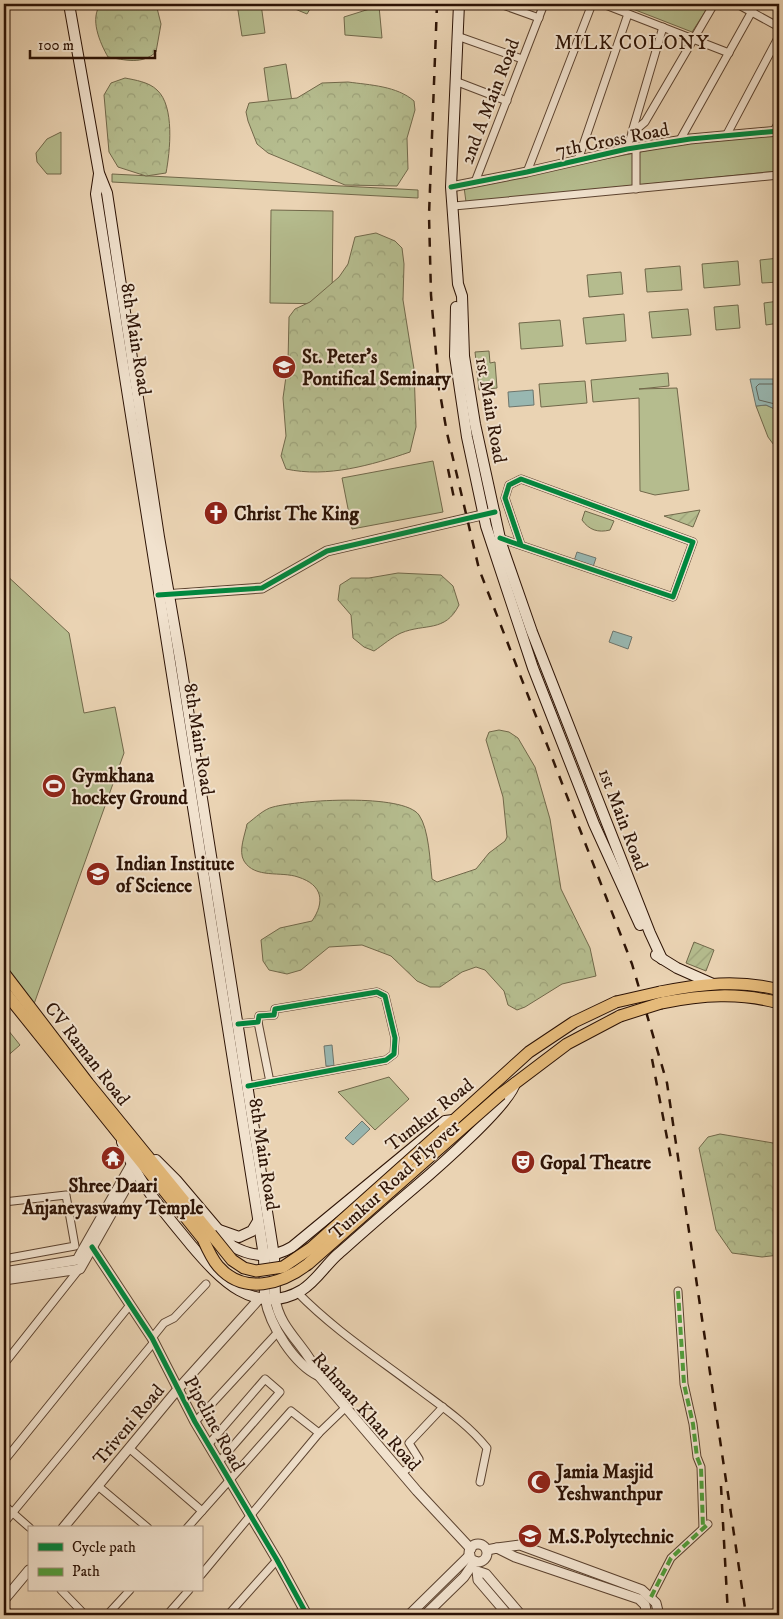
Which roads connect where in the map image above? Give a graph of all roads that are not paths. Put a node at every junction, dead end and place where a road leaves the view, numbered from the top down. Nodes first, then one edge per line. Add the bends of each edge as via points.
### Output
1 (69, 4) edge
2 (458, 4) edge
3 (500, 4) edge
4 (544, 4) edge
5 (592, 4) edge
6 (603, 4) edge
7 (714, 4) edge
8 (737, 4) edge
9 (756, 4) edge
10 (752, 12) junction
11 (628, 14) junction
12 (539, 18) junction
13 (663, 27) junction
14 (779, 27) edge
15 (457, 36) junction
16 (779, 36) edge
17 (692, 39) junction
18 (729, 53) junction
19 (522, 59) junction
20 (455, 81) junction
21 (507, 101) junction
22 (779, 122) edge
23 (777, 131) edge
24 (632, 133) junction
25 (726, 136) junction
26 (680, 140) junction
27 (632, 148) junction
28 (578, 160) junction
29 (527, 172) junction
30 (779, 175) edge
31 (474, 182) junction
32 (451, 187) junction
33 (636, 189) junction
34 (454, 206) junction
35 (458, 284) junction
36 (505, 498) junction
37 (494, 507) junction
38 (484, 515) junction
39 (500, 538) junction
40 (521, 545) junction
41 (164, 595) junction
42 (175, 660) junction
43 (662, 959) junction
44 (4, 973) edge
45 (713, 984) junction
46 (779, 988) edge
47 (4, 991) edge
48 (661, 997) junction
49 (779, 1003) edge
50 (258, 1022) junction
51 (238, 1024) junction
52 (270, 1082) junction
53 (515, 1083) junction
54 (248, 1086) junction
55 (252, 1112) junction
56 (241, 1114) junction
57 (455, 1120) junction
58 (122, 1142) junction
59 (133, 1169) junction
60 (4, 1202) edge
61 (258, 1221) junction
62 (211, 1234) junction
63 (226, 1241) junction
64 (92, 1247) junction
65 (269, 1256) junction
66 (4, 1259) edge
67 (204, 1261) junction
68 (79, 1264) junction
69 (4, 1272) edge
70 (4, 1280) edge
71 (206, 1284) dead end
72 (678, 1291) dead end
73 (297, 1292) junction
74 (267, 1298) junction
75 (130, 1305) junction
76 (267, 1311) joint
77 (277, 1333) junction
78 (153, 1340) junction
79 (4, 1364) edge
80 (320, 1376) junction
81 (178, 1388) junction
82 (443, 1407) junction
83 (346, 1408) junction
84 (195, 1422) junction
85 (319, 1433) junction
86 (208, 1446) junction
87 (128, 1448) junction
88 (4, 1461) edge
89 (219, 1462) junction
90 (402, 1473) junction
91 (229, 1480) junction
92 (480, 1482) dead end
93 (98, 1486) junction
94 (4, 1505) edge
95 (202, 1511) junction
96 (12, 1513) junction
97 (251, 1517) junction
98 (4, 1524) edge
99 (28, 1526) edge
100 (66, 1526) edge
101 (146, 1526) edge
102 (189, 1526) edge
103 (497, 1548) junction
104 (487, 1550) junction
105 (277, 1560) junction
106 (474, 1560) junction
107 (28, 1571) edge
108 (202, 1574) edge
109 (63, 1592) edge
110 (128, 1592) edge
111 (187, 1592) edge
112 (4, 1600) edge
113 (651, 1600) junction
114 (4, 1609) edge
115 (302, 1613) edge
116 (12, 1615) edge
117 (85, 1615) edge
118 (106, 1615) edge
119 (167, 1615) edge
120 (228, 1615) edge
121 (409, 1615) edge
122 (425, 1615) edge
123 (508, 1615) edge
124 (515, 1615) edge
125 (521, 1615) edge
126 (647, 1615) edge
127 (651, 1615) edge
128 (659, 1615) edge

1 - 41 main road, 8th Main Road via 99,173 96,194
2 - 15 main road, 1st Main Road
3 - 12 street
4 - 12 street, 2nd A Main Road
5 - 29 street
6 - 11 street
7 - 17 street
8 - 10 street
9 - 10 street
10 - 14 street
10 - 18 street
11 - 13 street
11 - 28 street
12 - 19 street, 2nd A Main Road
13 - 17 street
13 - 24 street
15 - 19 street
15 - 20 main road, 1st Main Road
16 - 25 street
17 - 18 street
17 - 24 street via 645,122
18 - 26 street
19 - 21 street, 2nd A Main Road
20 - 21 street
20 - 32 main road, 1st Main Road
21 - 31 street, 2nd A Main Road
22 - 23 street
23 - 25 street, 7th Cross Road
24 - 27 street
25 - 26 street, 7th Cross Road
26 - 27 street, 7th Cross Road
27 - 28 street, 7th Cross Road
27 - 33 street
28 - 29 street, 7th Cross Road
29 - 31 street, 7th Cross Road
30 - 33 street
31 - 32 street, 7th Cross Road
32 - 34 main road, 1st Main Road
33 - 34 street
34 - 35 main road, 1st Main Road
35 - 37 main road, 1st Main Road via 462,296 464,356 479,446
35 - 38 main road, 1st Main Road via 455,356 467,437
36 - 37 street
36 - 40 street
36 - 40 street via 509,485 521,479 693,542 673,597
37 - 38 street
37 - 39 main road, 1st Main Road
38 - 41 street via 327,551 262,588
38 - 43 main road, 1st Main Road via 534,668 594,824 651,950
39 - 40 street
39 - 43 main road, 1st Main Road via 553,687
41 - 42 main road, 8th Main Road
42 - 51 main road, 8th Main Road
42 - 56 main road, 8th Main Road
43 - 45 main road
44 - 62 highway, CV Raman Road via 144,1154
45 - 46 highway, Tumkur Road
45 - 48 highway, Tumkur Road
47 - 58 highway, CV Raman Road
48 - 49 highway, Tumkur Road via 741,995
48 - 53 highway, Tumkur Road, bridge via 566,1044
48 - 57 highway, Tumkur Road, bridge via 616,1002 574,1022 529,1052
50 - 51 street
50 - 52 street
50 - 52 street via 259,1016 274,1015 275,1008 377,992 385,996 395,1038 394,1054 386,1060
51 - 54 main road, 8th Main Road
52 - 54 street
53 - 62 highway, Tumkur Road, bridge via 308,1264 282,1281 254,1284 227,1274 218,1266
53 - 73 main road, Tumkur Road Flyover via 513,1092 495,1111 335,1257 312,1282
54 - 55 main road, 8th Main Road
55 - 56 main road
55 - 65 main road, 8th Main Road
56 - 61 main road, 8th Main Road
57 - 62 highway, bridge via 311,1248 283,1267 256,1272 244,1268 232,1260
57 - 65 main road, Tumkur Road via 445,1121 307,1235 286,1250
58 - 59 main road
58 - 62 highway, CV Raman Road
59 - 64 street
59 - 67 main road via 158,1206
59 - 68 street
60 - 66 street via 66,1196 75,1246
61 - 62 main road via 252,1230 239,1237
61 - 65 main road, 8th Main Road
62 - 63 main road
63 - 65 main road via 242,1252
63 - 67 main road
64 - 68 street
64 - 75 street, Pipeline Road
65 - 74 main road, 8th Main Road
67 - 74 main road via 233,1288
68 - 69 street
68 - 70 street
68 - 79 street
71 - 78 street via 174,1318 164,1323
72 - 113 street via 684,1384 701,1467 705,1526 671,1558
73 - 74 main road
73 - 82 street via 342,1333
74 - 76 street, 8th Main Road
74 - 80 street
74 - 81 street, Triveni Road
75 - 78 street, Pipeline Road
75 - 88 street
76 - 77 street, Rahman Khan Road
77 - 80 street, Rahman Khan Road via 308,1371
77 - 84 street
78 - 81 street, Pipeline Road
78 - 96 street
80 - 83 street, Rahman Khan Road
81 - 84 street, Pipeline Road
81 - 87 street, Triveni Road
82 - 90 street via 409,1443 419,1459
82 - 92 street via 487,1448
83 - 85 street
83 - 90 street, Rahman Khan Road
84 - 86 street, Pipeline Road
85 - 91 street via 291,1411
85 - 97 street
86 - 89 street, Pipeline Road
86 - 89 street via 265,1379 280,1392
87 - 93 street, Triveni Road
87 - 95 street
89 - 91 street, Pipeline Road
90 - 106 street, Rahman Khan Road
91 - 95 street
91 - 97 street, Pipeline Road
93 - 100 street, Triveni Road
93 - 101 street
94 - 96 street
95 - 102 street
96 - 98 street
96 - 99 street
97 - 105 street, Pipeline Road
97 - 108 street
103 - 104 street
103 - 113 street via 517,1551
103 - 126 street via 639,1599 645,1605
104 - 106 street via 485,1559
104 - 106 street via 478,1544
105 - 115 street, Pipeline Road
105 - 120 street
106 - 121 street
106 - 122 street via 464,1577
106 - 123 street via 478,1580
106 - 124 street
106 - 125 street
107 - 112 street
109 - 117 street
110 - 118 street
111 - 119 street
113 - 127 street
113 - 128 street via 658,1606
114 - 116 street

